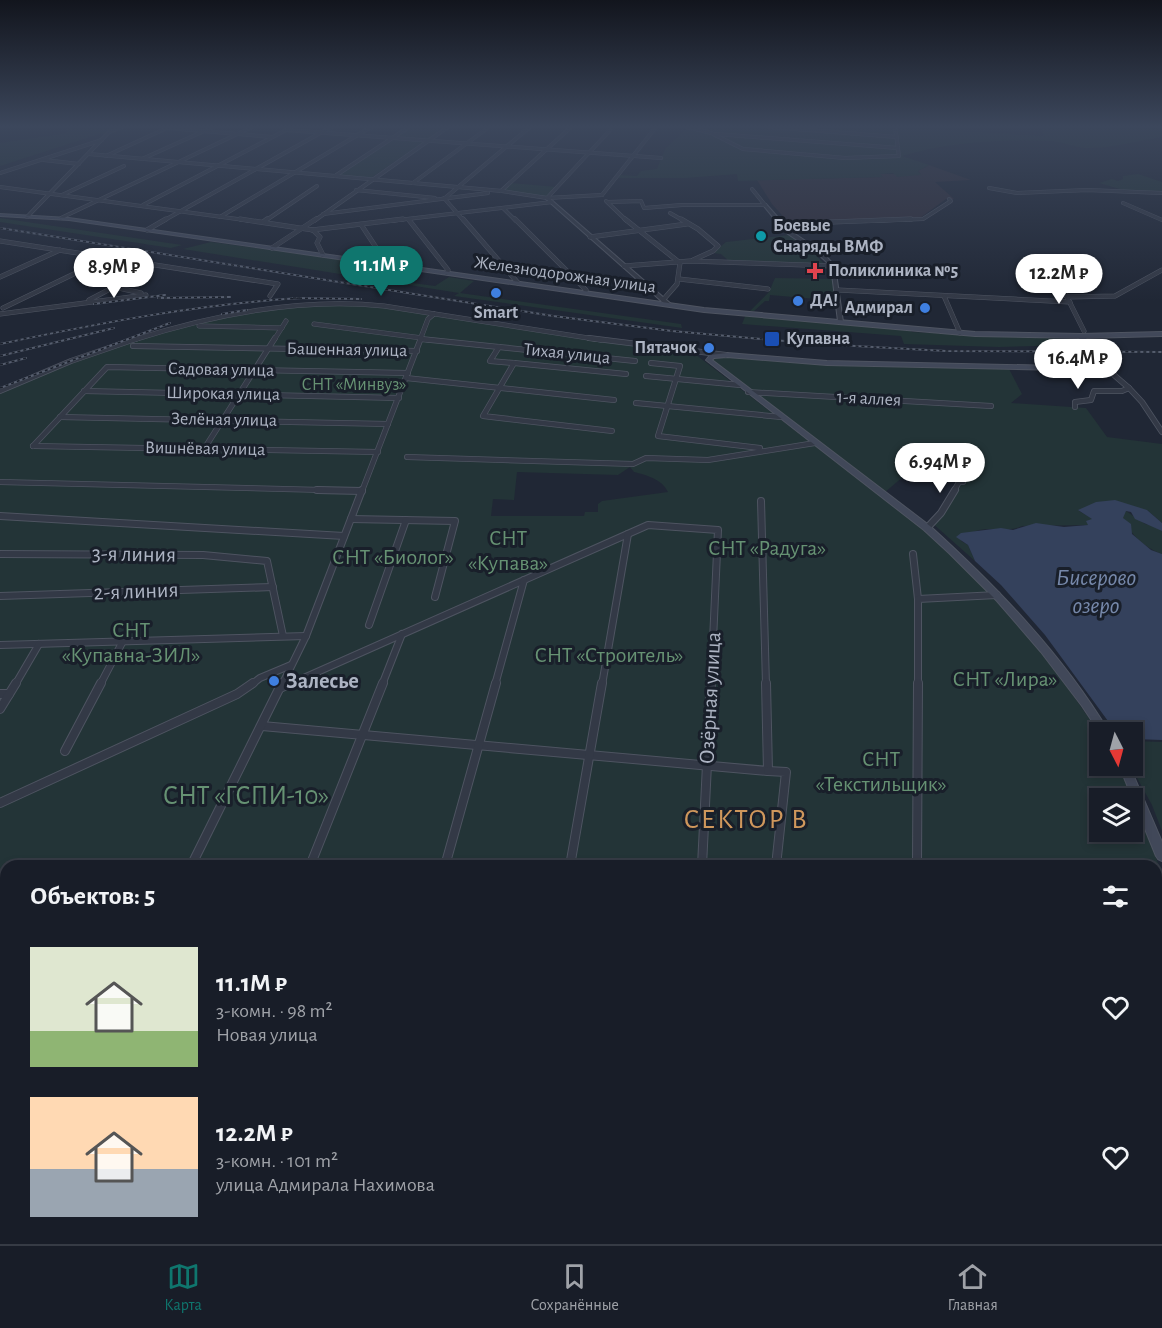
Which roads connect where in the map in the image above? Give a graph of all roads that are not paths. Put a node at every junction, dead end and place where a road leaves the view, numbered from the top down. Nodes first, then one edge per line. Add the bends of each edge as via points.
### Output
1 (58, 185) edge
2 (83, 185) edge
3 (130, 185) edge
4 (181, 185) edge
5 (227, 185) edge
6 (273, 185) edge
7 (363, 185) edge
8 (431, 185) edge
9 (460, 185) edge
10 (508, 185) edge
11 (559, 185) edge
12 (607, 185) edge
13 (317, 186) dead end
14 (0, 187) edge
15 (457, 188) junction
16 (989, 188) dead end
17 (752, 189) dead end
18 (356, 190) junction
19 (501, 191) junction
20 (1162, 193) edge
21 (49, 194) junction
22 (61, 195) junction
23 (602, 195) junction
24 (547, 198) junction
25 (444, 199) junction
26 (949, 199) dead end
27 (98, 200) junction
28 (552, 202) junction
29 (608, 202) junction
30 (1123, 203) dead end
31 (765, 205) junction
32 (142, 206) junction
33 (503, 208) junction
34 (180, 211) junction
35 (670, 213) dead end
36 (323, 214) junction
37 (458, 214) junction
38 (0, 215) edge
39 (27, 217) junction
40 (220, 217) junction
41 (61, 218) junction
42 (409, 220) junction
43 (1162, 220) edge
44 (263, 222) junction
45 (687, 224) junction
46 (780, 224) junction
47 (362, 226) junction
48 (304, 228) junction
49 (147, 230) junction
50 (313, 230) junction
51 (298, 231) junction
52 (639, 231) junction
53 (590, 237) junction
54 (2, 242) edge
55 (3, 247) dead end
56 (272, 248) junction
57 (60, 250) junction
58 (323, 255) junction
59 (108, 258) junction
60 (690, 261) junction
61 (680, 263) junction
62 (384, 264) junction
63 (624, 266) junction
64 (833, 266) junction
65 (1162, 270) edge
66 (1038, 272) dead end
67 (447, 273) junction
68 (0, 277) edge
69 (679, 279) junction
70 (518, 283) junction
71 (768, 289) dead end
72 (838, 290) junction
73 (585, 292) junction
74 (270, 296) dead end
75 (944, 296) junction
76 (1067, 297) junction
77 (663, 300) junction
78 (1070, 302) junction
79 (83, 303) junction
80 (669, 305) junction
81 (330, 306) dead end
82 (1, 307) edge
83 (15, 312) junction
84 (0, 314) edge
85 (432, 316) junction
86 (286, 321) dead end
87 (841, 321) junction
88 (314, 324) dead end
89 (199, 326) dead end
90 (282, 328) junction
91 (960, 333) junction
92 (1082, 334) junction
93 (1162, 334) edge
94 (421, 338) junction
95 (133, 346) dead end
96 (499, 347) junction
97 (269, 348) junction
98 (417, 351) junction
99 (697, 351) junction
100 (727, 355) junction
101 (635, 361) dead end
102 (709, 362) junction
103 (514, 363) junction
104 (651, 363) dead end
105 (1107, 369) junction
106 (254, 370) junction
107 (626, 374) dead end
108 (646, 375) dead end
109 (407, 376) junction
110 (676, 379) junction
111 (740, 385) junction
112 (500, 388) junction
113 (1129, 388) junction
114 (0, 391) edge
115 (84, 391) junction
116 (748, 392) junction
117 (239, 394) junction
118 (399, 398) junction
119 (614, 400) dead end
120 (636, 403) dead end
121 (667, 406) junction
122 (991, 406) dead end
123 (1075, 407) dead end
124 (60, 417) junction
125 (781, 417) junction
126 (222, 420) junction
127 (388, 424) junction
128 (612, 431) dead end
129 (1162, 432) edge
130 (813, 442) junction
131 (204, 449) junction
132 (378, 452) junction
133 (407, 458) dead end
134 (0, 482) edge
135 (963, 482) dead end
136 (362, 491) junction
137 (761, 501) dead end
138 (0, 516) edge
139 (351, 519) junction
140 (406, 520) junction
141 (927, 528) junction
142 (628, 534) junction
143 (344, 536) junction
144 (0, 554) edge
145 (913, 554) dead end
146 (524, 580) junction
147 (273, 587) junction
148 (0, 596) edge
149 (998, 596) junction
150 (435, 597) dead end
151 (918, 599) junction
152 (369, 625) dead end
153 (402, 634) junction
154 (283, 636) junction
155 (306, 636) junction
156 (123, 641) junction
157 (39, 644) junction
158 (0, 645) edge
159 (292, 664) junction
160 (280, 688) junction
161 (0, 694) edge
162 (9, 694) junction
163 (0, 709) edge
164 (1097, 722) edge
165 (262, 726) junction
166 (362, 735) junction
167 (478, 745) junction
168 (65, 752) dead end
169 (589, 755) junction
170 (707, 766) junction
171 (768, 771) junction
172 (1129, 776) edge
173 (0, 803) edge
174 (1162, 856) edge
175 (194, 860) edge
176 (312, 860) edge
177 (447, 860) edge
178 (571, 860) edge
179 (702, 860) edge
180 (777, 860) edge
181 (917, 860) edge

1 - 21 street
2 - 22 street
3 - 27 street
4 - 32 street
5 - 34 street
6 - 40 street
7 - 18 street
8 - 15 street
9 - 15 street
10 - 19 street
11 - 24 street
12 - 23 street
13 - 44 street
14 - 21 street
15 - 19 street
15 - 25 street
16 - 20 street via 1017,193
17 - 31 street
18 - 25 street
18 - 36 street
19 - 24 street
19 - 25 street
21 - 22 street
21 - 39 street
22 - 27 street
23 - 24 street
23 - 29 street
24 - 28 street
25 - 36 street
25 - 37 street
26 - 46 street via 923,219
27 - 32 street
27 - 41 street
28 - 33 street
28 - 53 street
29 - 31 street via 641,201 644,208
29 - 52 street
30 - 43 street
31 - 46 street
32 - 34 street
33 - 37 street
33 - 73 street
34 - 40 street
34 - 49 street
35 - 45 street
36 - 48 street
37 - 42 street
37 - 70 street
38 - 39 main road, Железнодорожная улица
39 - 41 main road, Железнодорожная улица
40 - 44 street
41 - 49 main road, Железнодорожная улица
42 - 47 street
42 - 67 street
44 - 48 street
45 - 52 street
45 - 60 street via 718,246
46 - 64 street
47 - 50 street
47 - 62 street
48 - 50 street
48 - 51 street
49 - 56 main road, Железнодорожная улица
50 - 51 street
50 - 58 street via 320,237 316,243
51 - 56 street
52 - 53 street
52 - 61 street
53 - 63 street
54 - 55 street
54 - 57 street
56 - 58 main road, Железнодорожная улица
57 - 59 street
57 - 68 street
58 - 62 main road, Железнодорожная улица
59 - 74 street via 278,284
59 - 82 street
60 - 61 street
60 - 64 street
61 - 63 street
61 - 69 street
62 - 67 main road, Железнодорожная улица
63 - 77 street
64 - 72 street
65 - 76 street via 1114,296
66 - 76 street via 1053,277
67 - 70 main road, Железнодорожная улица
69 - 71 street
69 - 77 street
70 - 73 main road, Железнодорожная улица
72 - 75 street
72 - 87 street
73 - 80 main road, Железнодорожная улица
75 - 78 street
75 - 91 street
76 - 78 street
77 - 80 street
78 - 92 street
79 - 79 street via 114,287 146,295 125,297
79 - 83 street
80 - 87 main road, Железнодорожная улица
81 - 85 street via 360,305
82 - 83 street
83 - 84 street
85 - 94 street
85 - 99 street
85 - 114 street via 362,303 228,315 119,345
86 - 90 street
87 - 91 main road, Железнодорожная улица
88 - 94 street, Тихая улица
89 - 90 street
90 - 97 street
91 - 92 main road, Железнодорожная улица
92 - 93 main road, Железнодорожная улица
92 - 105 main road
94 - 96 street, Тихая улица
94 - 98 street
95 - 97 street, Башенная улица
96 - 101 street, Тихая улица
96 - 103 street via 490,361
97 - 98 street, Башенная улица
97 - 106 street
98 - 109 street
99 - 100 street
99 - 102 street
100 - 102 main road via 712,356
100 - 105 main road via 827,363
102 - 111 main road
103 - 107 street
103 - 112 street
104 - 110 street via 680,366
105 - 113 street
106 - 109 street, Садовая улица
106 - 115 street, Садовая улица via 107,367
106 - 117 street
108 - 110 street
109 - 112 street, Садовая улица
109 - 118 street
110 - 111 street
110 - 121 street
111 - 116 main road
112 - 119 street, Садовая улица
112 - 128 street via 483,416
113 - 123 street via 1094,391 1091,400 1075,402
113 - 129 street
115 - 117 street, Широкая улица
115 - 124 street
116 - 122 street, 1-я аллея
116 - 125 main road
117 - 118 street, Широкая улица
117 - 126 street
118 - 127 street
120 - 121 street
121 - 125 street
121 - 130 street via 658,436 736,443 755,449
124 - 126 street, Зелёная улица
124 - 131 street, Вишнёвая улица via 33,446
125 - 130 main road
126 - 127 street, Зелёная улица
126 - 131 street
127 - 132 street
130 - 133 street via 708,460 646,458 633,464
130 - 141 main road
131 - 132 street, Вишнёвая улица
132 - 136 street
134 - 136 street
135 - 141 street via 959,482
136 - 139 street
137 - 171 street
138 - 143 street
139 - 140 street
139 - 143 street
140 - 150 street via 455,521
140 - 152 street
141 - 149 main road
142 - 146 street
142 - 169 street
142 - 170 street, Озёрная улица via 648,525 718,530
143 - 155 street
144 - 147 street, 3-я линия via 203,555 267,561
145 - 151 street
146 - 153 street
146 - 167 street
147 - 148 street, 2-я линия
147 - 154 street
149 - 151 street
149 - 164 main road via 1056,663
151 - 181 street
153 - 160 street
153 - 166 street
154 - 155 street
154 - 156 street
155 - 159 street
156 - 157 street
156 - 168 street
157 - 158 street
157 - 162 street
159 - 160 street
159 - 173 street via 260,678 237,694
160 - 165 street
161 - 162 street
162 - 163 street
165 - 166 street
165 - 175 street
166 - 167 street
166 - 176 street
167 - 169 street
167 - 177 street
169 - 170 street
169 - 178 street
170 - 171 street
170 - 179 street, Озёрная улица
171 - 180 street via 786,772
172 - 174 main road

